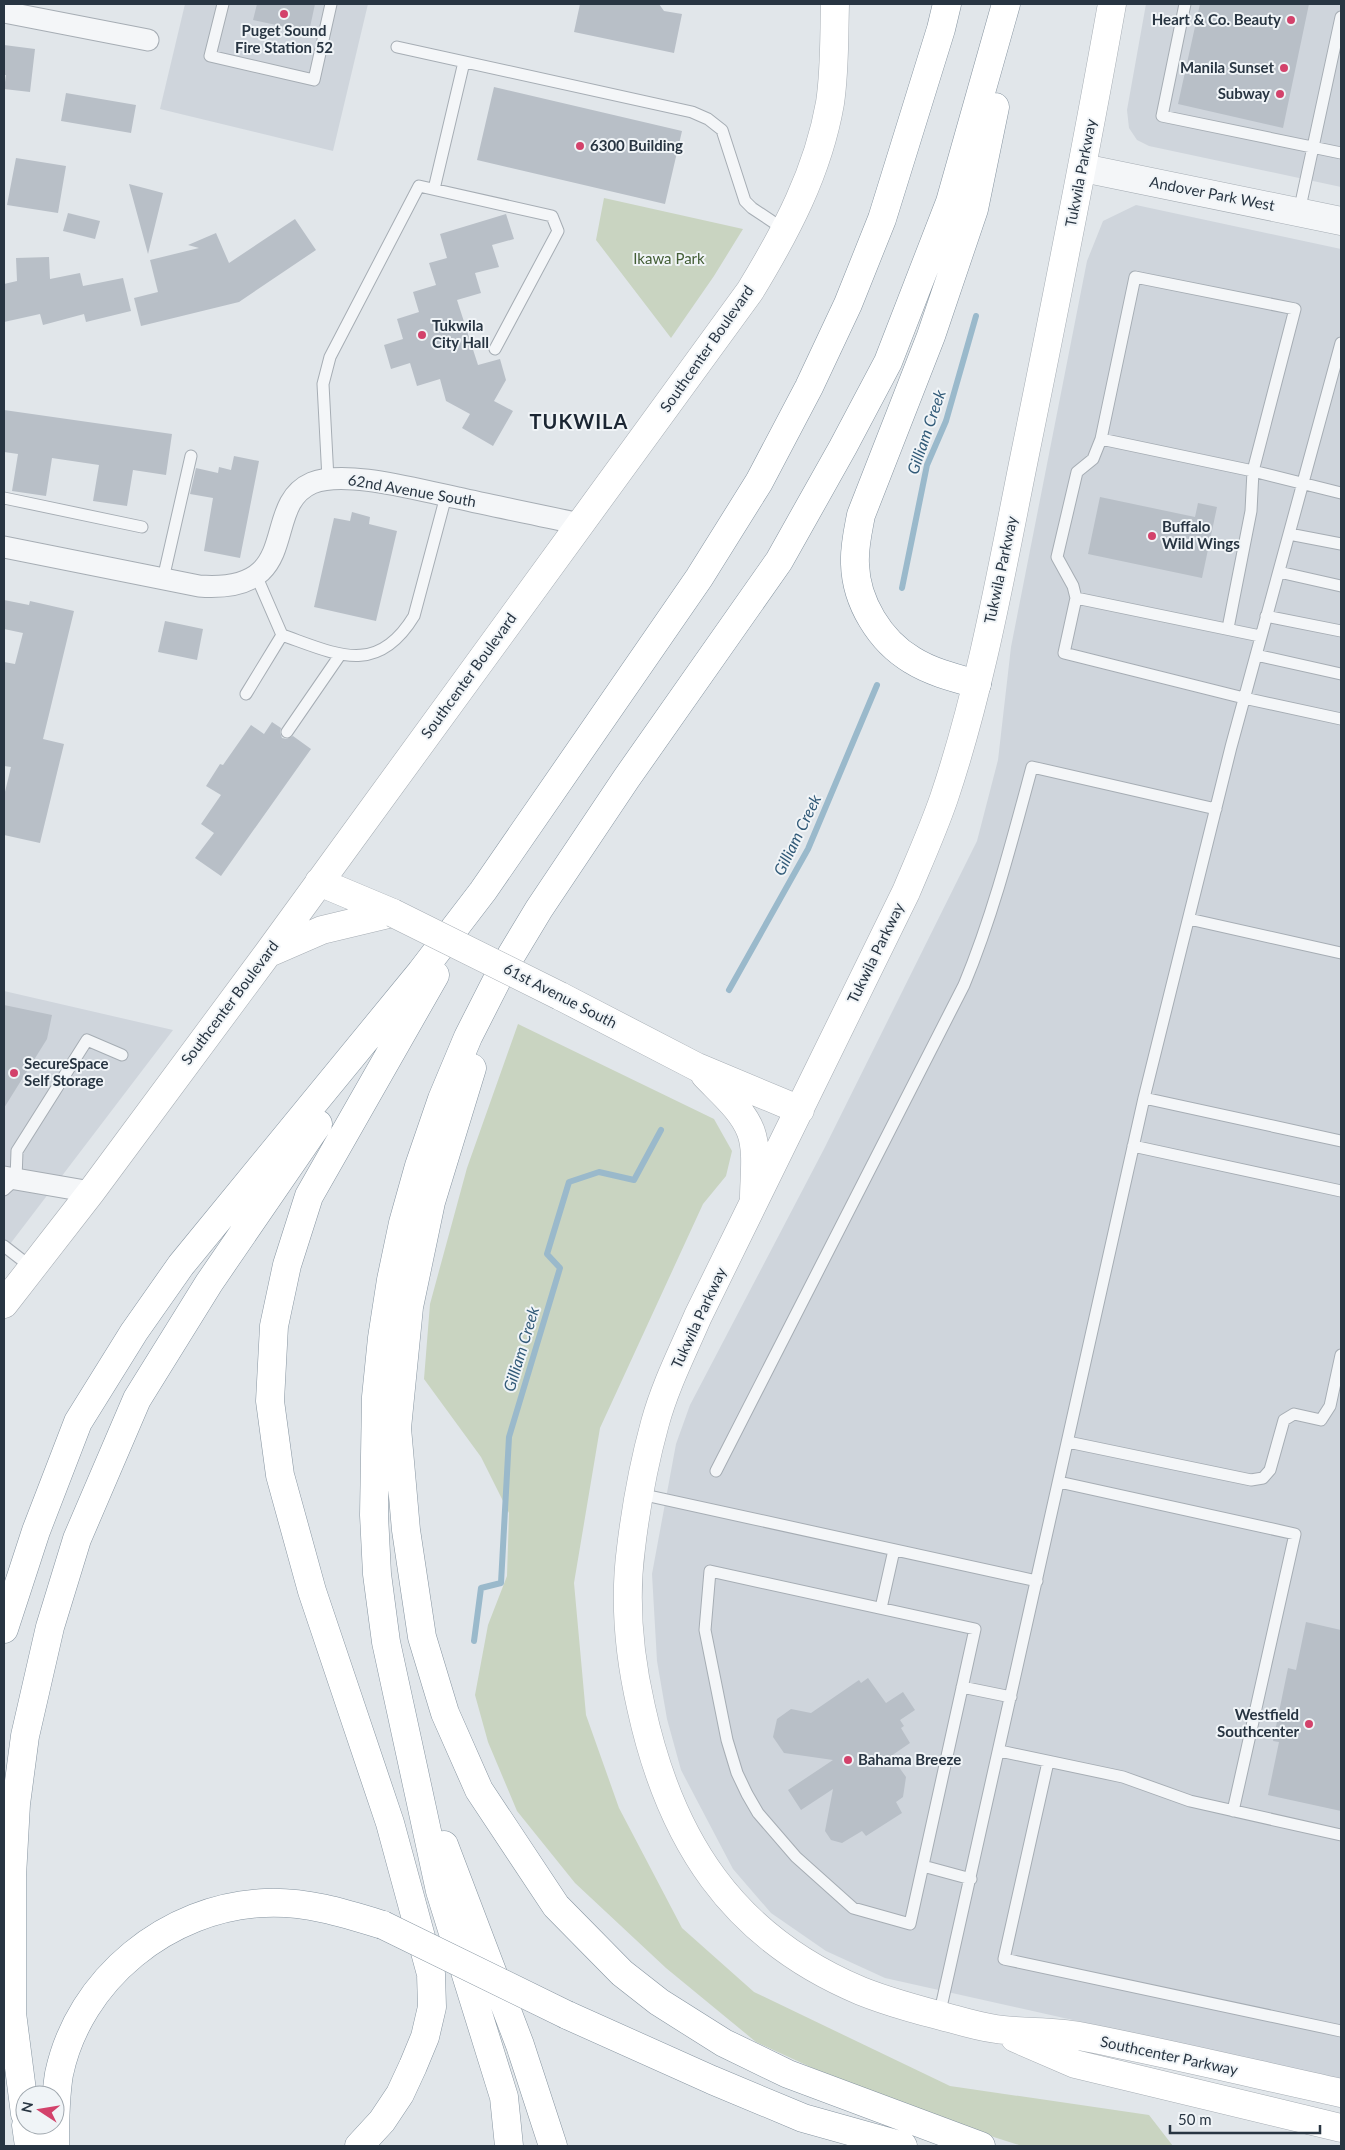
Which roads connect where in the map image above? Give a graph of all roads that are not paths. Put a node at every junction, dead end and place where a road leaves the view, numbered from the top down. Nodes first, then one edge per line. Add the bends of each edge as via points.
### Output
1 (223, 4) edge
2 (331, 4) edge
3 (835, 4) edge
4 (946, 4) edge
5 (1006, 4) edge
6 (1013, 4) edge
7 (1112, 4) edge
8 (1185, 4) edge
9 (4, 12) edge
10 (1341, 17) edge
11 (148, 40) dead end
12 (397, 47) dead end
13 (464, 62) junction
14 (1313, 147) junction
15 (1341, 153) edge
16 (1083, 168) junction
17 (434, 189) junction
18 (1299, 212) junction
19 (1341, 221) edge
20 (785, 230) junction
21 (1341, 344) edge
22 (495, 349) dead end
23 (1101, 439) junction
24 (191, 456) dead end
25 (1253, 471) junction
26 (328, 479) junction
27 (1302, 483) junction
28 (1341, 493) edge
29 (446, 496) junction
30 (4, 498) edge
31 (580, 524) junction
32 (142, 527) dead end
33 (1289, 534) junction
34 (1341, 544) edge
35 (4, 547) edge
36 (1279, 572) junction
37 (256, 575) junction
38 (163, 579) junction
39 (1341, 586) edge
40 (1076, 598) junction
41 (1266, 616) junction
42 (1228, 628) junction
43 (1341, 631) edge
44 (282, 635) junction
45 (1260, 636) junction
46 (340, 655) junction
47 (1256, 655) junction
48 (1341, 674) edge
49 (977, 684) junction
50 (246, 694) dead end
51 (1244, 698) junction
52 (1341, 719) edge
53 (287, 732) dead end
54 (1216, 809) junction
55 (319, 882) junction
56 (483, 891) junction
57 (393, 913) junction
58 (1189, 919) junction
59 (268, 953) junction
60 (1341, 953) edge
61 (422, 972) junction
62 (501, 972) junction
63 (122, 1055) dead end
64 (697, 1067) junction
65 (1144, 1098) junction
66 (800, 1110) junction
67 (1341, 1141) edge
68 (1133, 1146) junction
69 (8, 1182) edge
70 (1341, 1191) edge
71 (91, 1192) junction
72 (753, 1206) junction
73 (4, 1246) edge
74 (31, 1267) junction
75 (4, 1304) edge
76 (1341, 1355) edge
77 (1068, 1442) junction
78 (716, 1470) dead end
79 (1059, 1482) junction
80 (640, 1494) junction
81 (894, 1550) junction
82 (1037, 1581) junction
83 (881, 1608) junction
84 (4, 1629) edge
85 (962, 1687) junction
86 (1011, 1697) junction
87 (1000, 1751) junction
88 (411, 1756) junction
89 (1048, 1762) junction
90 (1233, 1810) junction
91 (1341, 1835) edge
92 (923, 1866) junction
93 (706, 1868) joint
94 (971, 1879) junction
95 (940, 2016) junction
96 (995, 2029) junction
97 (1341, 2031) edge
98 (21, 2085) edge
99 (1341, 2093) edge
100 (1341, 2128) edge
101 (55, 2146) edge
102 (359, 2146) edge
103 (509, 2146) edge
104 (553, 2146) edge
105 (903, 2146) edge
106 (982, 2146) edge

1 - 2 lane via 210,56 314,80
3 - 20 main road, Southcenter Boulevard via 830,102 812,173
4 - 56 main road via 882,219 848,304 781,442 760,482 699,578
5 - 62 main road via 950,202 883,371 843,448 779,561 626,779
6 - 49 main road via 974,209 931,336 861,515 856,536 858,586 874,623 890,644 935,672
7 - 16 main road, Tukwila Parkway
8 - 14 lane via 1162,116
9 - 11 street
10 - 14 lane
12 - 13 lane
13 - 17 lane
13 - 20 lane via 692,112 708,119 722,130 745,201
14 - 15 lane
14 - 18 lane
16 - 18 street, Andover Park West
16 - 49 main road, Tukwila Parkway
17 - 22 lane via 552,216 558,231
17 - 26 lane via 419,186 330,357 323,384
18 - 19 street, Andover Park West
20 - 31 main road, Southcenter Boulevard via 750,291
21 - 27 lane
23 - 25 lane
23 - 25 lane via 1135,277 1295,309
23 - 40 lane via 1093,459 1077,472 1058,558
24 - 38 lane
25 - 27 lane
25 - 42 lane via 1251,511
26 - 29 street, 62nd Avenue South via 366,481
26 - 37 street, 62nd Avenue South via 308,485 291,501 275,552
27 - 28 lane
27 - 33 lane
29 - 31 street, 62nd Avenue South
29 - 46 lane via 414,616 405,630 370,654 356,657
30 - 32 lane
31 - 55 main road, Southcenter Boulevard
33 - 34 lane
33 - 36 lane
35 - 38 street, 62nd Avenue South
36 - 39 lane
36 - 41 lane
37 - 38 street, 62nd Avenue South via 244,582 216,588
37 - 44 lane
40 - 42 lane
40 - 51 lane via 1064,654
41 - 43 lane
41 - 45 lane
42 - 45 lane
44 - 46 lane
44 - 50 lane
45 - 47 lane
46 - 53 lane
47 - 48 lane
47 - 51 lane
49 - 66 main road, Tukwila Parkway via 928,841
51 - 52 lane
51 - 54 lane
54 - 58 lane
54 - 78 lane via 1032,767 984,935 964,985
55 - 57 main road, 61st Avenue South
55 - 59 main road, Southcenter Boulevard
56 - 61 main road
56 - 102 main road via 309,1196 286,1265 274,1326 270,1401 280,1475 312,1591 390,1823 432,1974 432,2007 425,2037 413,2066 382,2121
57 - 59 main road via 322,930
57 - 64 main road, 61st Avenue South, bridge
58 - 60 lane
58 - 65 lane
59 - 71 main road, Southcenter Boulevard
61 - 84 main road via 181,1265 134,1332 78,1422 36,1530
61 - 98 main road via 209,1283 137,1399 77,1538 50,1627 25,1736 16,1804 12,1876 12,2013
62 - 88 main road via 468,1037 419,1166 393,1270 382,1338 373,1454 378,1574 386,1642
62 - 106 main road via 431,1202 409,1307 397,1428 406,1530 422,1636 445,1713 479,1790 556,1906 622,1973 691,2024 751,2057 834,2092
63 - 69 lane via 87,1040 17,1151
64 - 66 main road, 61st Avenue South
64 - 72 main road via 739,1112 751,1132
65 - 67 lane
65 - 68 lane
66 - 72 main road, Tukwila Parkway
68 - 70 lane
68 - 77 lane
69 - 71 street
71 - 74 main road, Southcenter Boulevard
72 - 80 main road, Tukwila Parkway via 673,1372 656,1421
73 - 74 lane
74 - 75 main road, Southcenter Boulevard
76 - 77 lane via 1330,1406 1321,1420 1294,1414 1284,1420 1270,1470 1263,1478 1251,1480
77 - 79 lane
79 - 82 lane
79 - 90 lane via 1295,1534
80 - 81 lane
80 - 93 main road, Tukwila Parkway via 630,1550 628,1614 634,1678 664,1788 683,1832
81 - 82 lane
81 - 83 lane
82 - 86 lane
83 - 85 lane via 975,1629
83 - 92 lane via 710,1571 705,1630 727,1740 737,1773 758,1813 796,1857 853,1908 910,1924
85 - 86 lane
85 - 92 lane
86 - 87 lane
87 - 89 lane
87 - 94 lane
88 - 103 main road via 440,1891 504,2097
88 - 104 main road via 520,2045
89 - 90 lane via 1123,1778 1190,1801
89 - 97 lane via 1004,1959
90 - 91 lane
92 - 94 lane
93 - 95 main road, Southcenter Parkway via 733,1904 765,1935 798,1958 864,1992
94 - 95 lane
95 - 96 main road, Southcenter Parkway
96 - 99 main road, Southcenter Parkway via 1076,2036
96 - 100 main road, Southcenter Parkway via 1075,2064
101 - 105 main road, bridge via 60,2074 69,2043 99,1988 146,1943 179,1924 207,1913 265,1903 327,1908 383,1925 712,2080 803,2118

